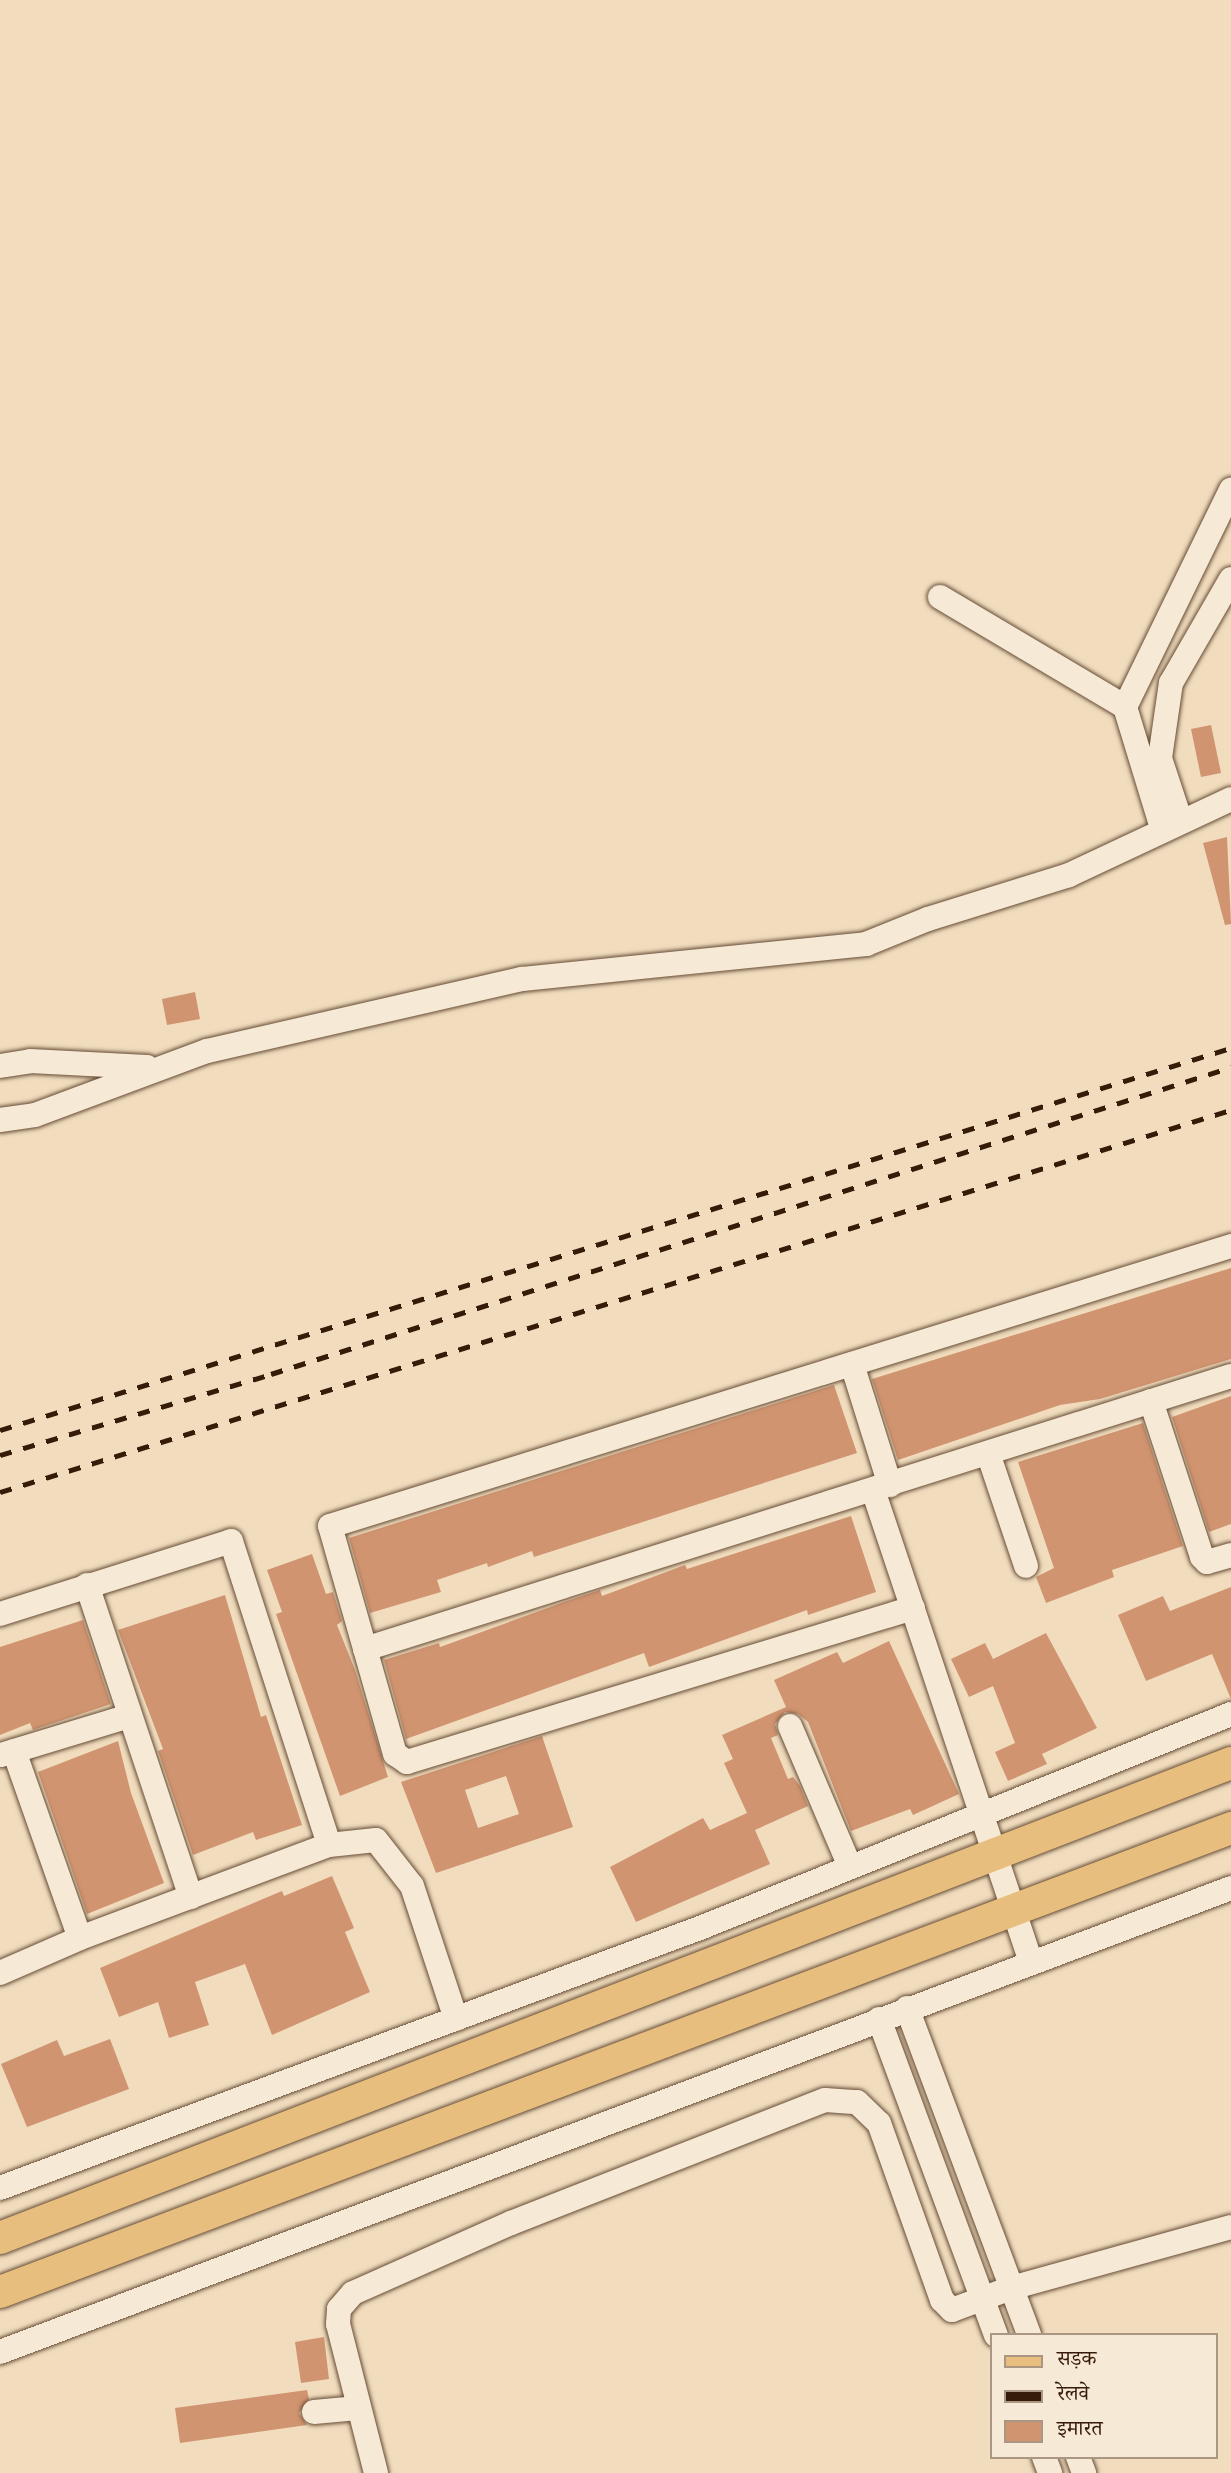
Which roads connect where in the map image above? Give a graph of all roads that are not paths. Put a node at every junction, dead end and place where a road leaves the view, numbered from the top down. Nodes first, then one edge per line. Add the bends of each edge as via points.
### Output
1 (1231, 490) edge
2 (1231, 579) edge
3 (940, 597) dead end
4 (1125, 706) junction
5 (1227, 801) edge
6 (1171, 824) junction
7 (0, 1066) edge
8 (158, 1067) junction
9 (0, 1120) edge
10 (1231, 1246) edge
11 (852, 1364) junction
12 (1231, 1376) edge
13 (1151, 1401) junction
14 (988, 1453) junction
15 (881, 1487) junction
16 (1231, 1555) edge
17 (1026, 1566) dead end
18 (88, 1585) junction
19 (913, 1608) junction
20 (0, 1614) edge
21 (365, 1649) junction
22 (1231, 1714) edge
23 (130, 1716) junction
24 (790, 1726) dead end
25 (7, 1753) edge
26 (1231, 1763) edge
27 (985, 1813) junction
28 (1231, 1828) edge
29 (329, 1845) junction
30 (996, 1857) junction
31 (850, 1867) junction
32 (1231, 1888) edge
33 (191, 1897) junction
34 (1014, 1910) junction
35 (80, 1938) junction
36 (1031, 1961) junction
37 (0, 1973) edge
38 (907, 2008) junction
39 (456, 2019) junction
40 (879, 2019) junction
41 (0, 2188) edge
42 (1231, 2227) edge
43 (0, 2238) edge
44 (1011, 2288) junction
45 (0, 2292) edge
46 (983, 2300) junction
47 (995, 2333) edge
48 (1028, 2333) edge
49 (0, 2352) edge
50 (358, 2408) junction
51 (314, 2412) dead end
52 (376, 2473) edge

1 - 4 street
2 - 6 street via 1171,683 1160,758
3 - 4 street
4 - 6 street
5 - 6 street
6 - 8 street via 1069,875 928,919 866,944 522,979 372,1011
7 - 8 street via 30,1061
8 - 9 street via 35,1115
10 - 11 street
11 - 15 street
11 - 21 street via 334,1522 330,1531
12 - 13 street
13 - 14 street
13 - 16 street via 1202,1557 1207,1562
14 - 15 street
14 - 17 street
15 - 19 street
15 - 21 street
18 - 20 street
18 - 23 street
18 - 29 street via 231,1541
19 - 21 street via 407,1762 395,1754
19 - 27 street
22 - 27 street
23 - 25 street
23 - 33 street
24 - 31 street
25 - 35 street
26 - 30 main road
27 - 30 street
27 - 31 street
28 - 34 main road
29 - 33 street
29 - 39 street via 376,1840 412,1886
30 - 34 street
30 - 43 main road
31 - 39 street
32 - 36 street
33 - 35 street
34 - 36 street
34 - 45 main road
35 - 37 street
36 - 38 street
38 - 40 street
38 - 44 street
39 - 41 street
40 - 46 street
40 - 49 street via 332,2230
42 - 44 street
44 - 46 street
44 - 48 street
46 - 47 street
46 - 50 street via 947,2309 878,2123 857,2102 825,2100 511,2223 353,2293 339,2309 338,2324
50 - 51 street
50 - 52 street

